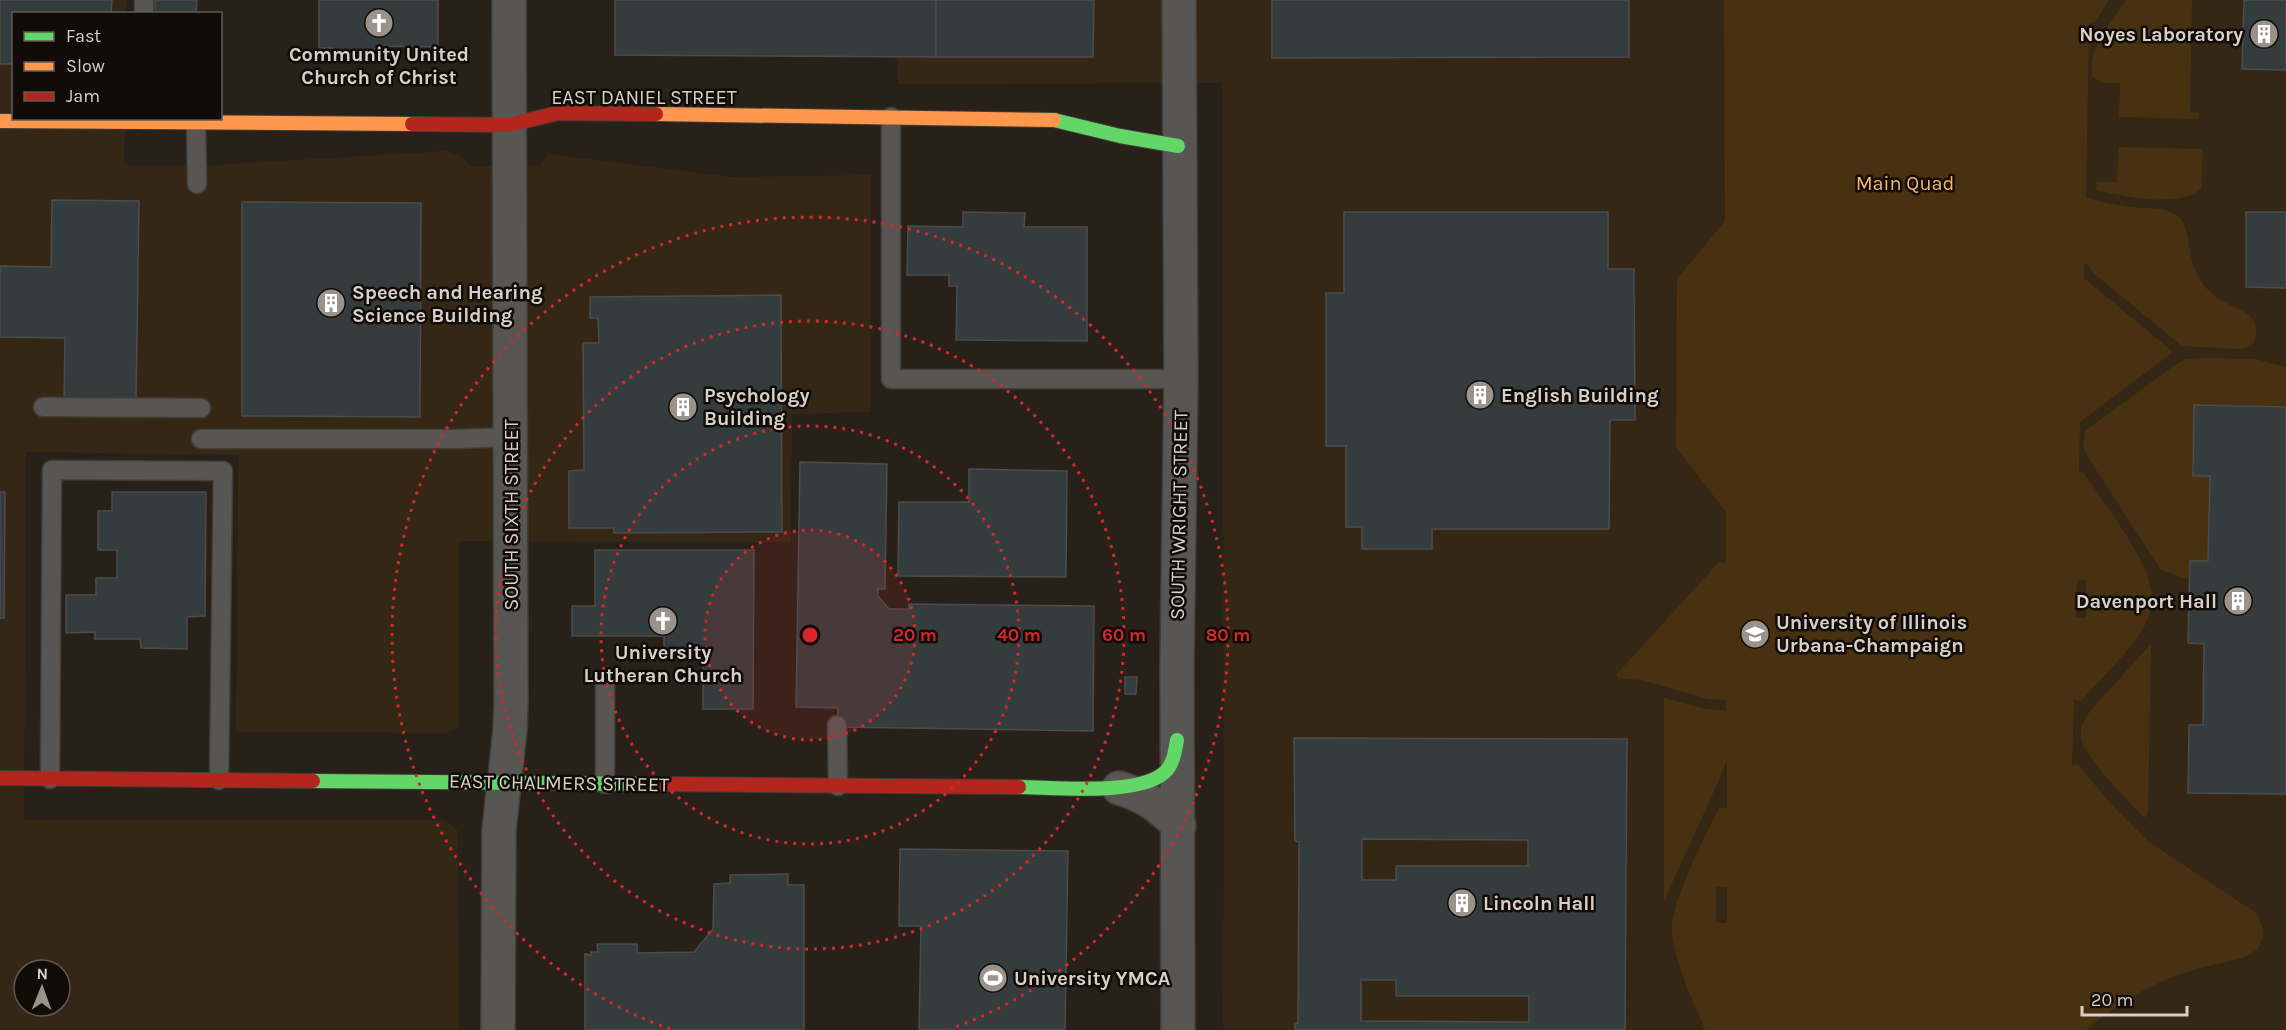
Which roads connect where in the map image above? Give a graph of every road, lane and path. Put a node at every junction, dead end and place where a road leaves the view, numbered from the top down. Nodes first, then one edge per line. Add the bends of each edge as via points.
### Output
1 (509, 0) edge
2 (1179, 0) edge
3 (891, 117) junction
4 (143, 120) edge
5 (0, 121) edge
6 (196, 122) junction
7 (509, 125) junction
8 (1178, 146) junction
9 (197, 184) dead end
10 (1181, 378) junction
11 (43, 407) dead end
12 (201, 408) dead end
13 (511, 437) junction
14 (201, 439) dead end
15 (606, 680) dead end
16 (837, 725) dead end
17 (1177, 740) junction
18 (0, 778) edge
19 (50, 778) junction
20 (219, 780) junction
21 (505, 782) junction
22 (605, 784) junction
23 (838, 786) junction
24 (1119, 789) junction
25 (1179, 825) junction
26 (498, 1030) edge
27 (1178, 1030) edge

1 - 7 street, SOUTH SIXTH STREET
2 - 8 street, SOUTH WRIGHT STREET
3 - 7 street, EAST DANIEL STREET via 558,113
3 - 8 street, EAST DANIEL STREET via 1058,120
3 - 10 lane via 891,379
4 - 5 street, EAST DANIEL STREET
4 - 6 street, EAST DANIEL STREET
6 - 7 street, EAST DANIEL STREET
6 - 9 lane
7 - 13 street, SOUTH SIXTH STREET
8 - 10 street, SOUTH WRIGHT STREET
10 - 17 street, SOUTH WRIGHT STREET
11 - 12 lane
13 - 14 lane
13 - 21 street, SOUTH SIXTH STREET via 511,704
15 - 22 lane
16 - 23 lane
17 - 24 street, EAST CHALMERS STREET via 1171,764 1162,775 1139,786
17 - 25 street, SOUTH WRIGHT STREET
18 - 19 street, EAST CHALMERS STREET
19 - 20 street, EAST CHALMERS STREET
19 - 20 lane via 52,470 223,471
20 - 21 street, EAST CHALMERS STREET
21 - 22 street, EAST CHALMERS STREET
21 - 26 street, SOUTH SIXTH STREET via 500,830
22 - 23 street, EAST CHALMERS STREET
23 - 24 street, EAST CHALMERS STREET
24 - 25 street, EAST CHALMERS STREET via 1154,802
25 - 27 street, SOUTH WRIGHT STREET

